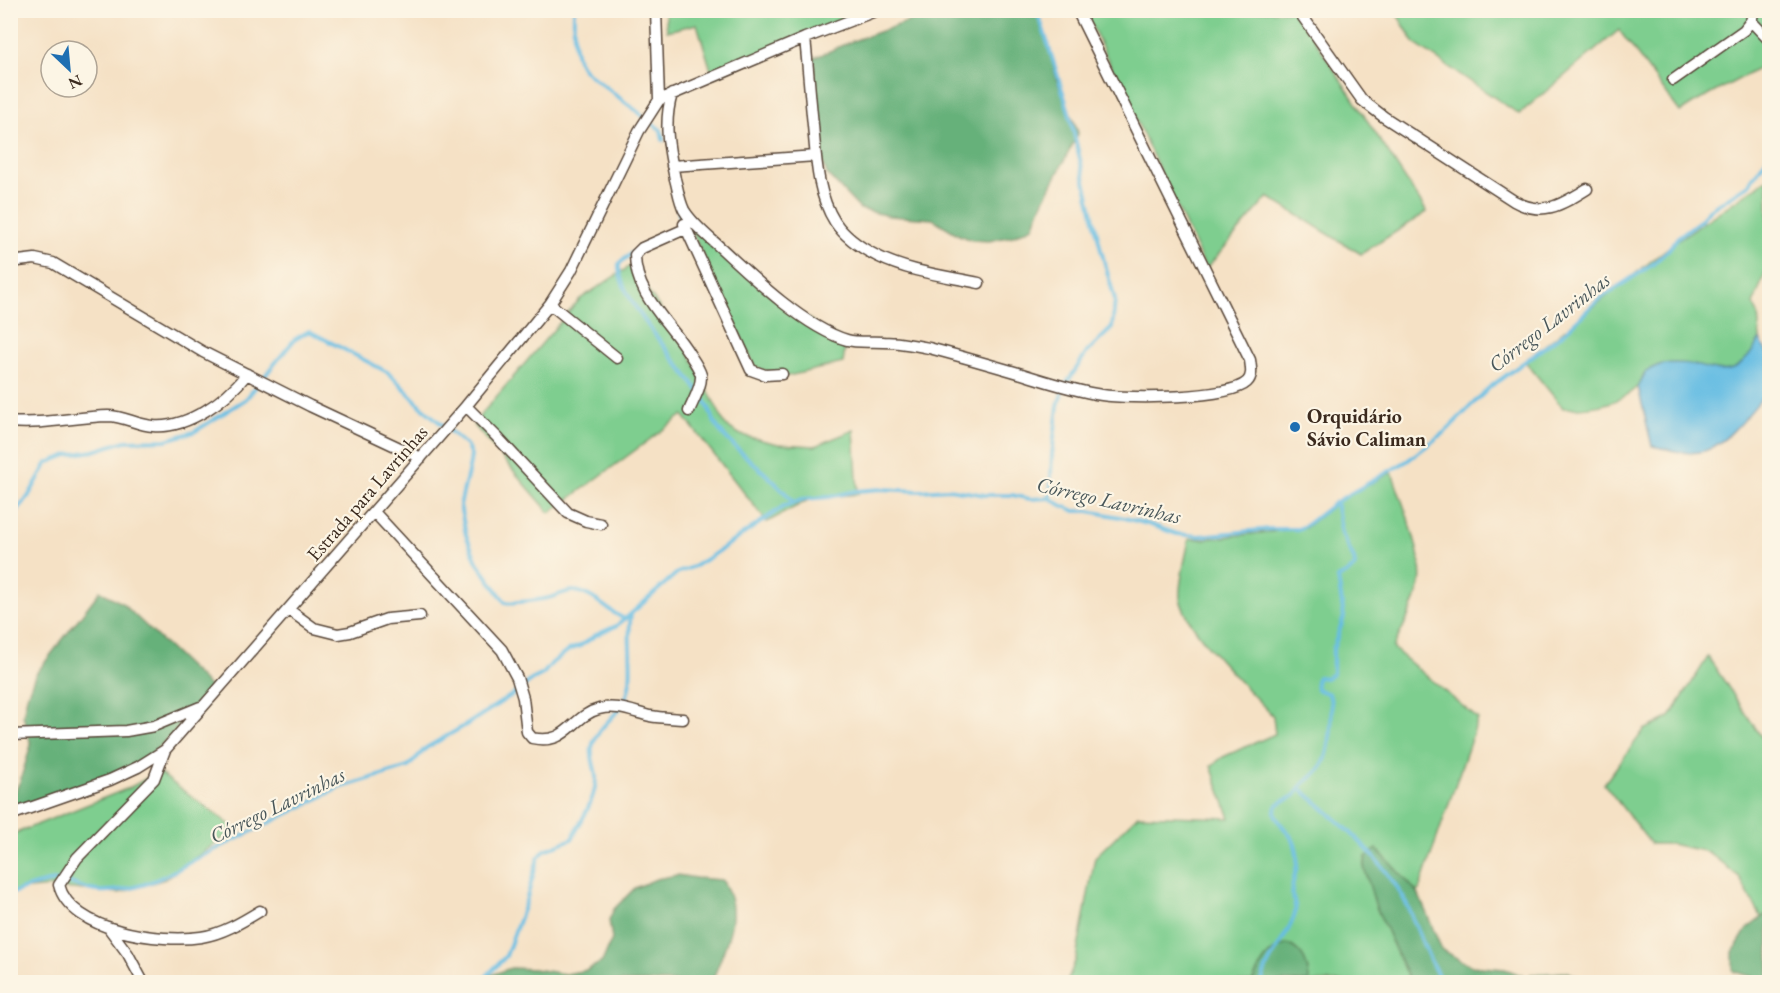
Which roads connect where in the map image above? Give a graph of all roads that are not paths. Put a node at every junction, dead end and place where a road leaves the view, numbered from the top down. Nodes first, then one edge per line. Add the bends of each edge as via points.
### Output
1 (656, 10) edge
2 (878, 10) edge
3 (1077, 10) edge
4 (1298, 10) edge
5 (1753, 16) edge
6 (805, 38) junction
7 (1770, 41) edge
8 (1673, 80) dead end
9 (672, 94) junction
10 (659, 100) junction
11 (816, 156) junction
12 (672, 166) junction
13 (1587, 189) dead end
14 (686, 212) junction
15 (685, 229) junction
16 (10, 262) edge
17 (979, 283) dead end
18 (550, 303) junction
19 (617, 358) dead end
20 (247, 374) junction
21 (782, 374) dead end
22 (466, 406) junction
23 (689, 411) dead end
24 (10, 422) edge
25 (421, 458) junction
26 (374, 512) junction
27 (601, 524) dead end
28 (289, 610) junction
29 (420, 616) dead end
30 (206, 704) junction
31 (683, 718) dead end
32 (10, 735) edge
33 (165, 750) junction
34 (10, 815) edge
35 (260, 911) dead end
36 (107, 927) junction
37 (143, 982) edge

1 - 10 street
2 - 6 street
3 - 14 street via 1250,360 1250,376 1239,387 1206,394 1103,396 929,348 849,341 813,323 782,300 711,240
4 - 13 street via 1362,100 1514,201 1544,209
5 - 7 street
5 - 8 street via 1733,39
6 - 9 street
6 - 11 street
9 - 10 street
9 - 12 street via 666,123
10 - 18 street, Estrada para Lavrinhas via 639,131 571,271
11 - 12 street
11 - 17 street via 827,207 857,245 907,267
12 - 14 street
14 - 15 street
15 - 21 street via 751,370 765,375
15 - 23 street via 642,248 635,260 648,297 681,341 700,375
16 - 20 street via 36,259 53,263
18 - 19 street
18 - 22 street, Estrada para Lavrinhas
20 - 24 street via 214,404 191,418 166,426 110,416
20 - 25 street
22 - 25 street, Estrada para Lavrinhas
22 - 27 street via 568,513
25 - 26 street, Estrada para Lavrinhas
26 - 28 street, Estrada para Lavrinhas
26 - 31 street via 502,650 517,678 527,732 532,738 561,736 584,716 608,707
28 - 29 street via 314,628 338,634 387,619
28 - 30 street, Estrada para Lavrinhas
30 - 32 street via 154,726 126,731
30 - 33 street, Estrada para Lavrinhas
33 - 34 street, Estrada para Lavrinhas via 110,780
33 - 36 street via 154,778 78,858 59,885 74,907
35 - 36 street via 202,937 137,934
36 - 37 street

